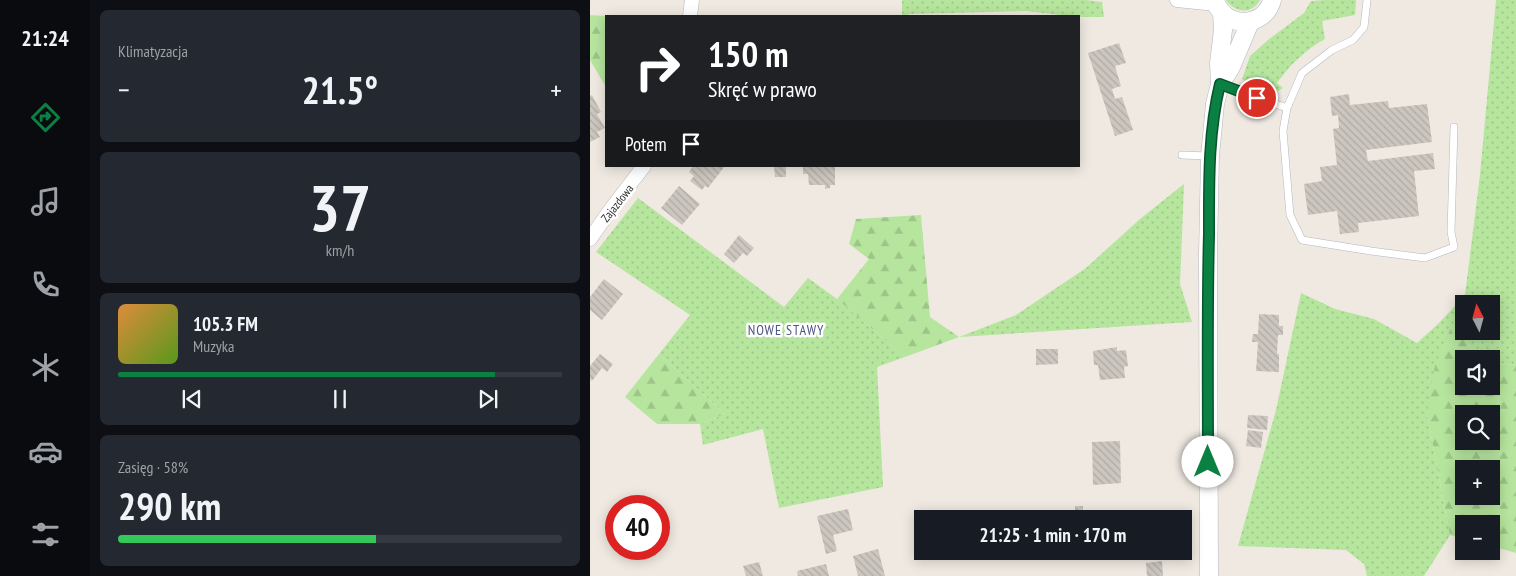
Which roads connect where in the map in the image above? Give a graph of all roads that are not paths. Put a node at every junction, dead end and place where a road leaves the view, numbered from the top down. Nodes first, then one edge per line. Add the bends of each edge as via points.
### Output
1 (692, 0) edge
2 (1177, 0) edge
3 (1366, 0) edge
4 (1276, 2) edge
5 (1218, 6) edge
6 (690, 15) edge
7 (1250, 22) junction
8 (1220, 84) junction
9 (1287, 108) junction
10 (1454, 126) dead end
11 (1182, 155) dead end
12 (1210, 156) junction
13 (643, 167) edge
14 (590, 239) edge
15 (1209, 576) edge

1 - 6 street
2 - 5 street
3 - 9 lane via 1364,26 1353,40 1332,50 1302,74
4 - 7 street via 1266,13
5 - 7 street via 1230,19
5 - 8 street via 1223,30
7 - 8 street
8 - 9 lane
8 - 12 street
9 - 10 lane via 1283,131 1290,215 1302,240 1425,258 1454,247 1451,232
11 - 12 lane
12 - 15 street
13 - 14 street, Zajazdowa

